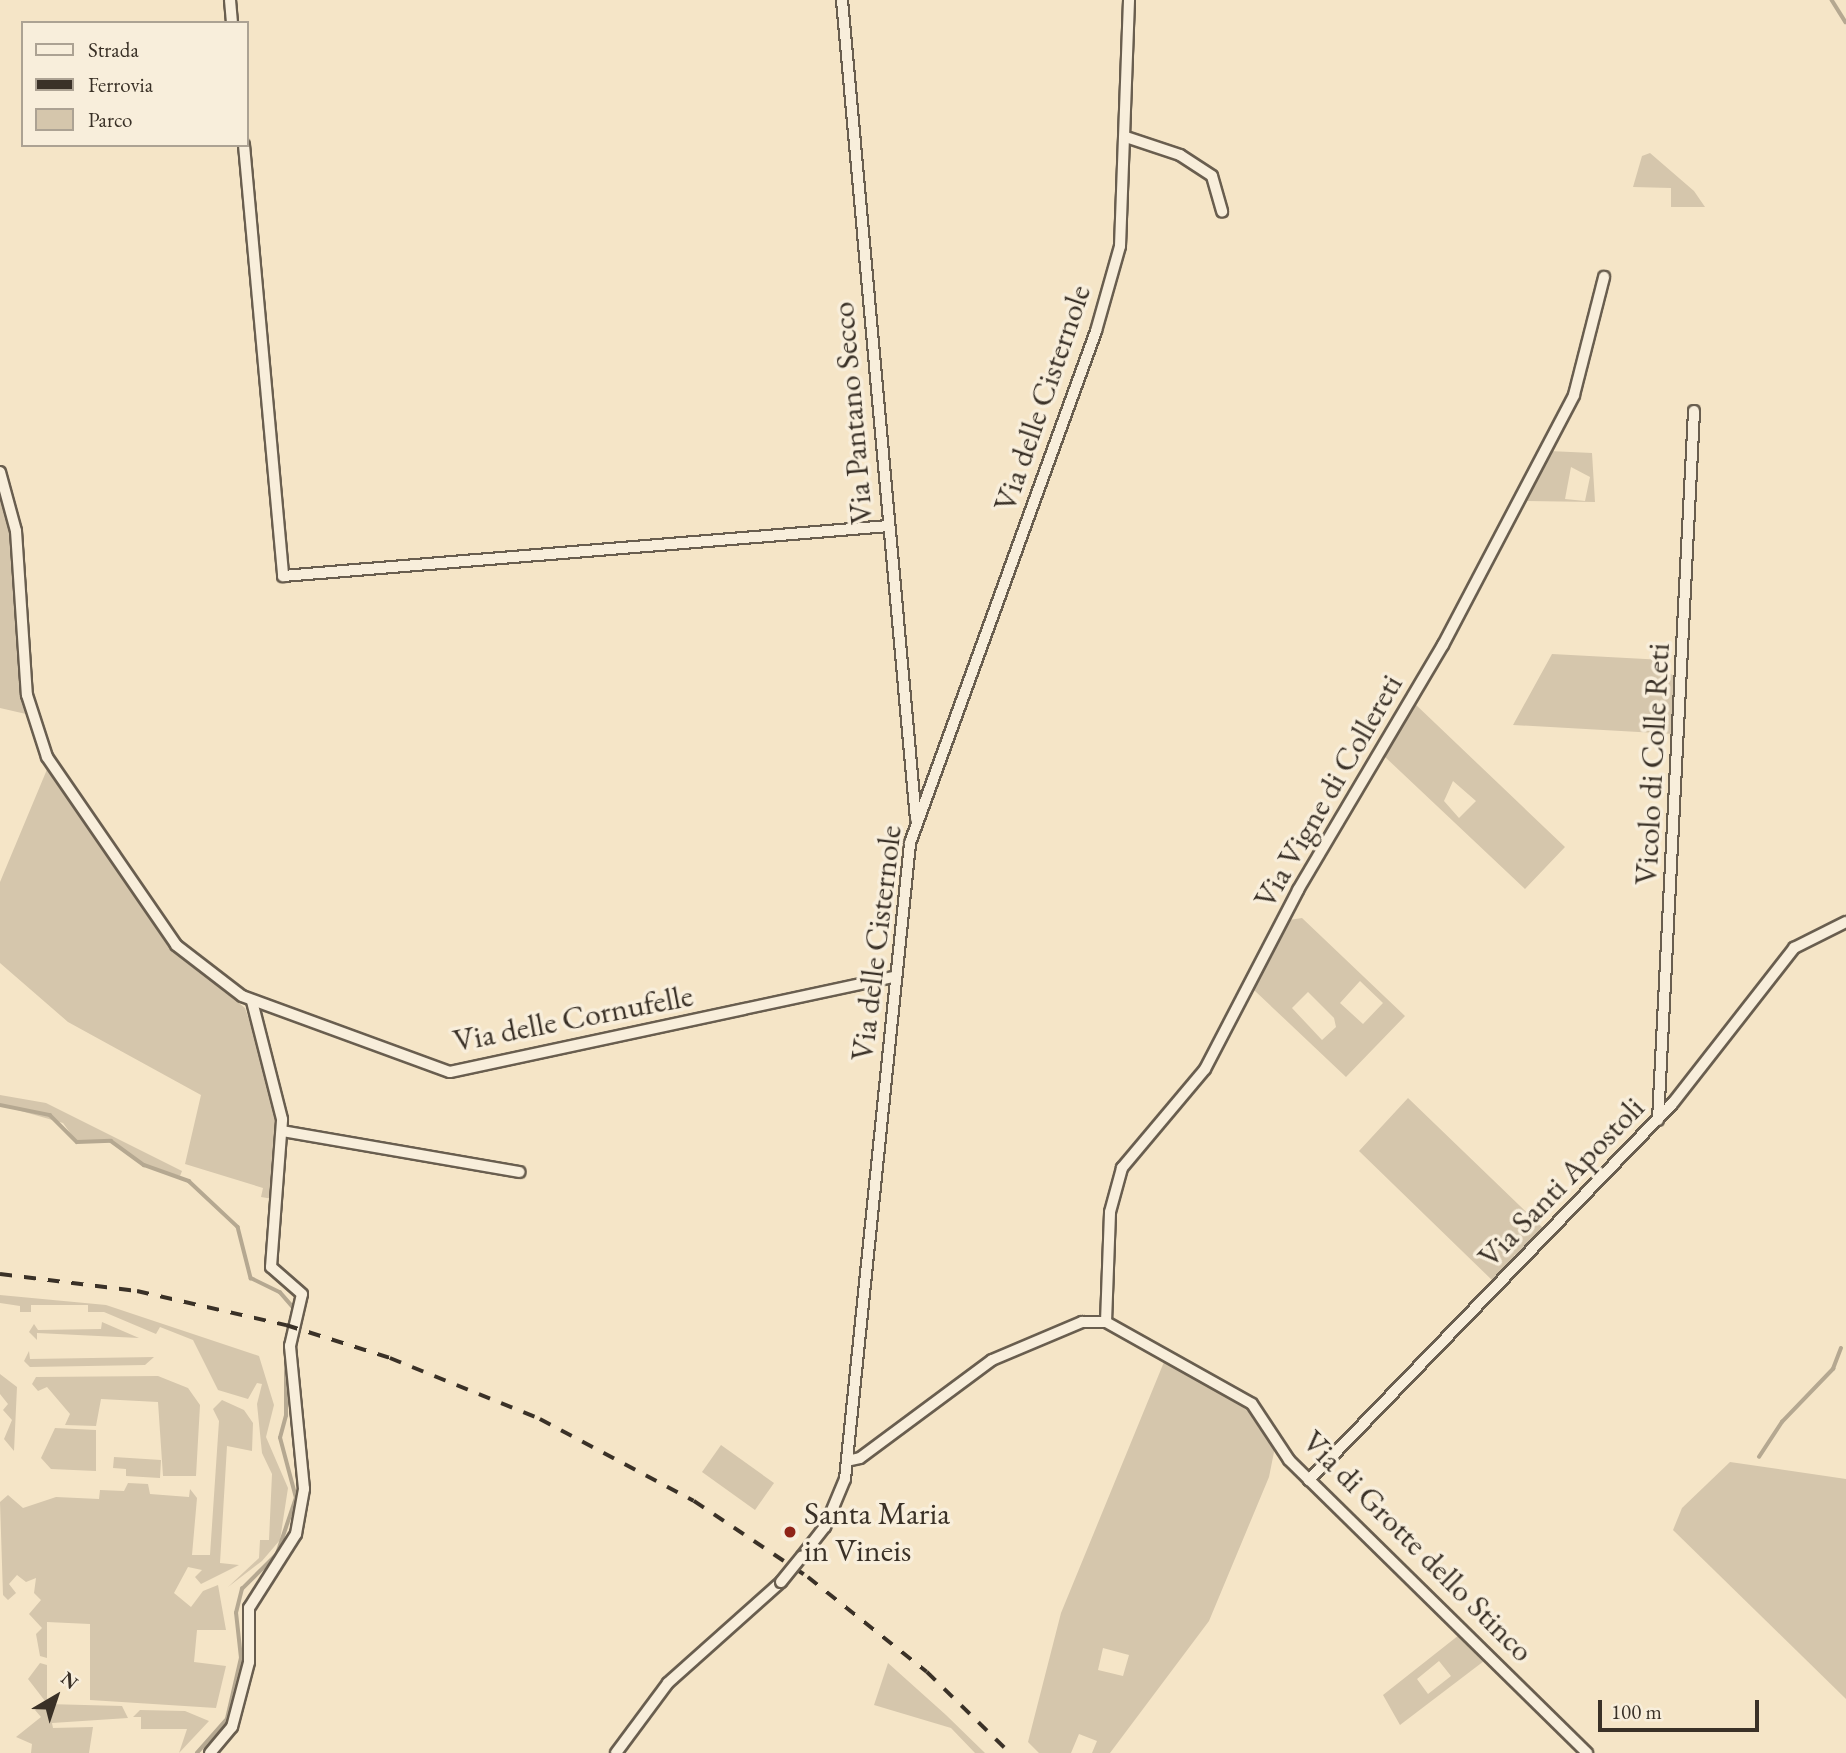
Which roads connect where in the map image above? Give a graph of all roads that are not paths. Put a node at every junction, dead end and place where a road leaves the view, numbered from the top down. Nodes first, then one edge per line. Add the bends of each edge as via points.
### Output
1 (230, 0) edge
2 (842, 0) edge
3 (1129, 0) edge
4 (232, 21) edge
5 (1126, 137) junction
6 (244, 147) edge
7 (1222, 212) dead end
8 (1604, 277) dead end
9 (1694, 411) dead end
10 (0, 472) edge
11 (889, 526) junction
12 (916, 822) junction
13 (1846, 922) edge
14 (895, 977) junction
15 (252, 1001) junction
16 (1658, 1120) junction
17 (282, 1130) junction
18 (519, 1172) dead end
19 (1105, 1322) junction
20 (847, 1461) junction
21 (1310, 1480) junction
22 (210, 1753) edge
23 (616, 1753) edge
24 (1587, 1753) edge

1 - 4 street
2 - 11 street, Via Pantano Secco
3 - 5 street, Via delle Cisternole
5 - 7 street via 1180,155 1212,176
5 - 12 street, Via delle Cisternole via 1120,246 1096,331
6 - 11 street via 283,576
8 - 19 street, Via Vigne di Collereti via 1574,395 1443,645 1298,890 1205,1069 1122,1168 1110,1212
9 - 16 street, Vicolo di Colle Reti
10 - 15 street, Via delle Cornufelle via 16,531 27,695 47,757 176,945
11 - 12 street, Via Pantano Secco
12 - 14 street, Via delle Cisternole
13 - 16 street, Via Santi Apostoli via 1794,948
14 - 15 street, Via delle Cornufelle via 450,1072
14 - 20 street, Via delle Cisternole
15 - 17 street
16 - 21 street, Via Santi Apostoli
17 - 18 street
17 - 22 street via 271,1267 302,1294 290,1346 304,1489 296,1534 250,1604 249,1662 232,1727
19 - 20 street via 1082,1322 992,1360 860,1458
19 - 21 street, Via di Grotte dello Stinco via 1252,1404
20 - 23 street, Via delle Cisternole, bridge via 841,1497 802,1556 780,1582 668,1683
21 - 24 street, Via di Grotte dello Stinco

